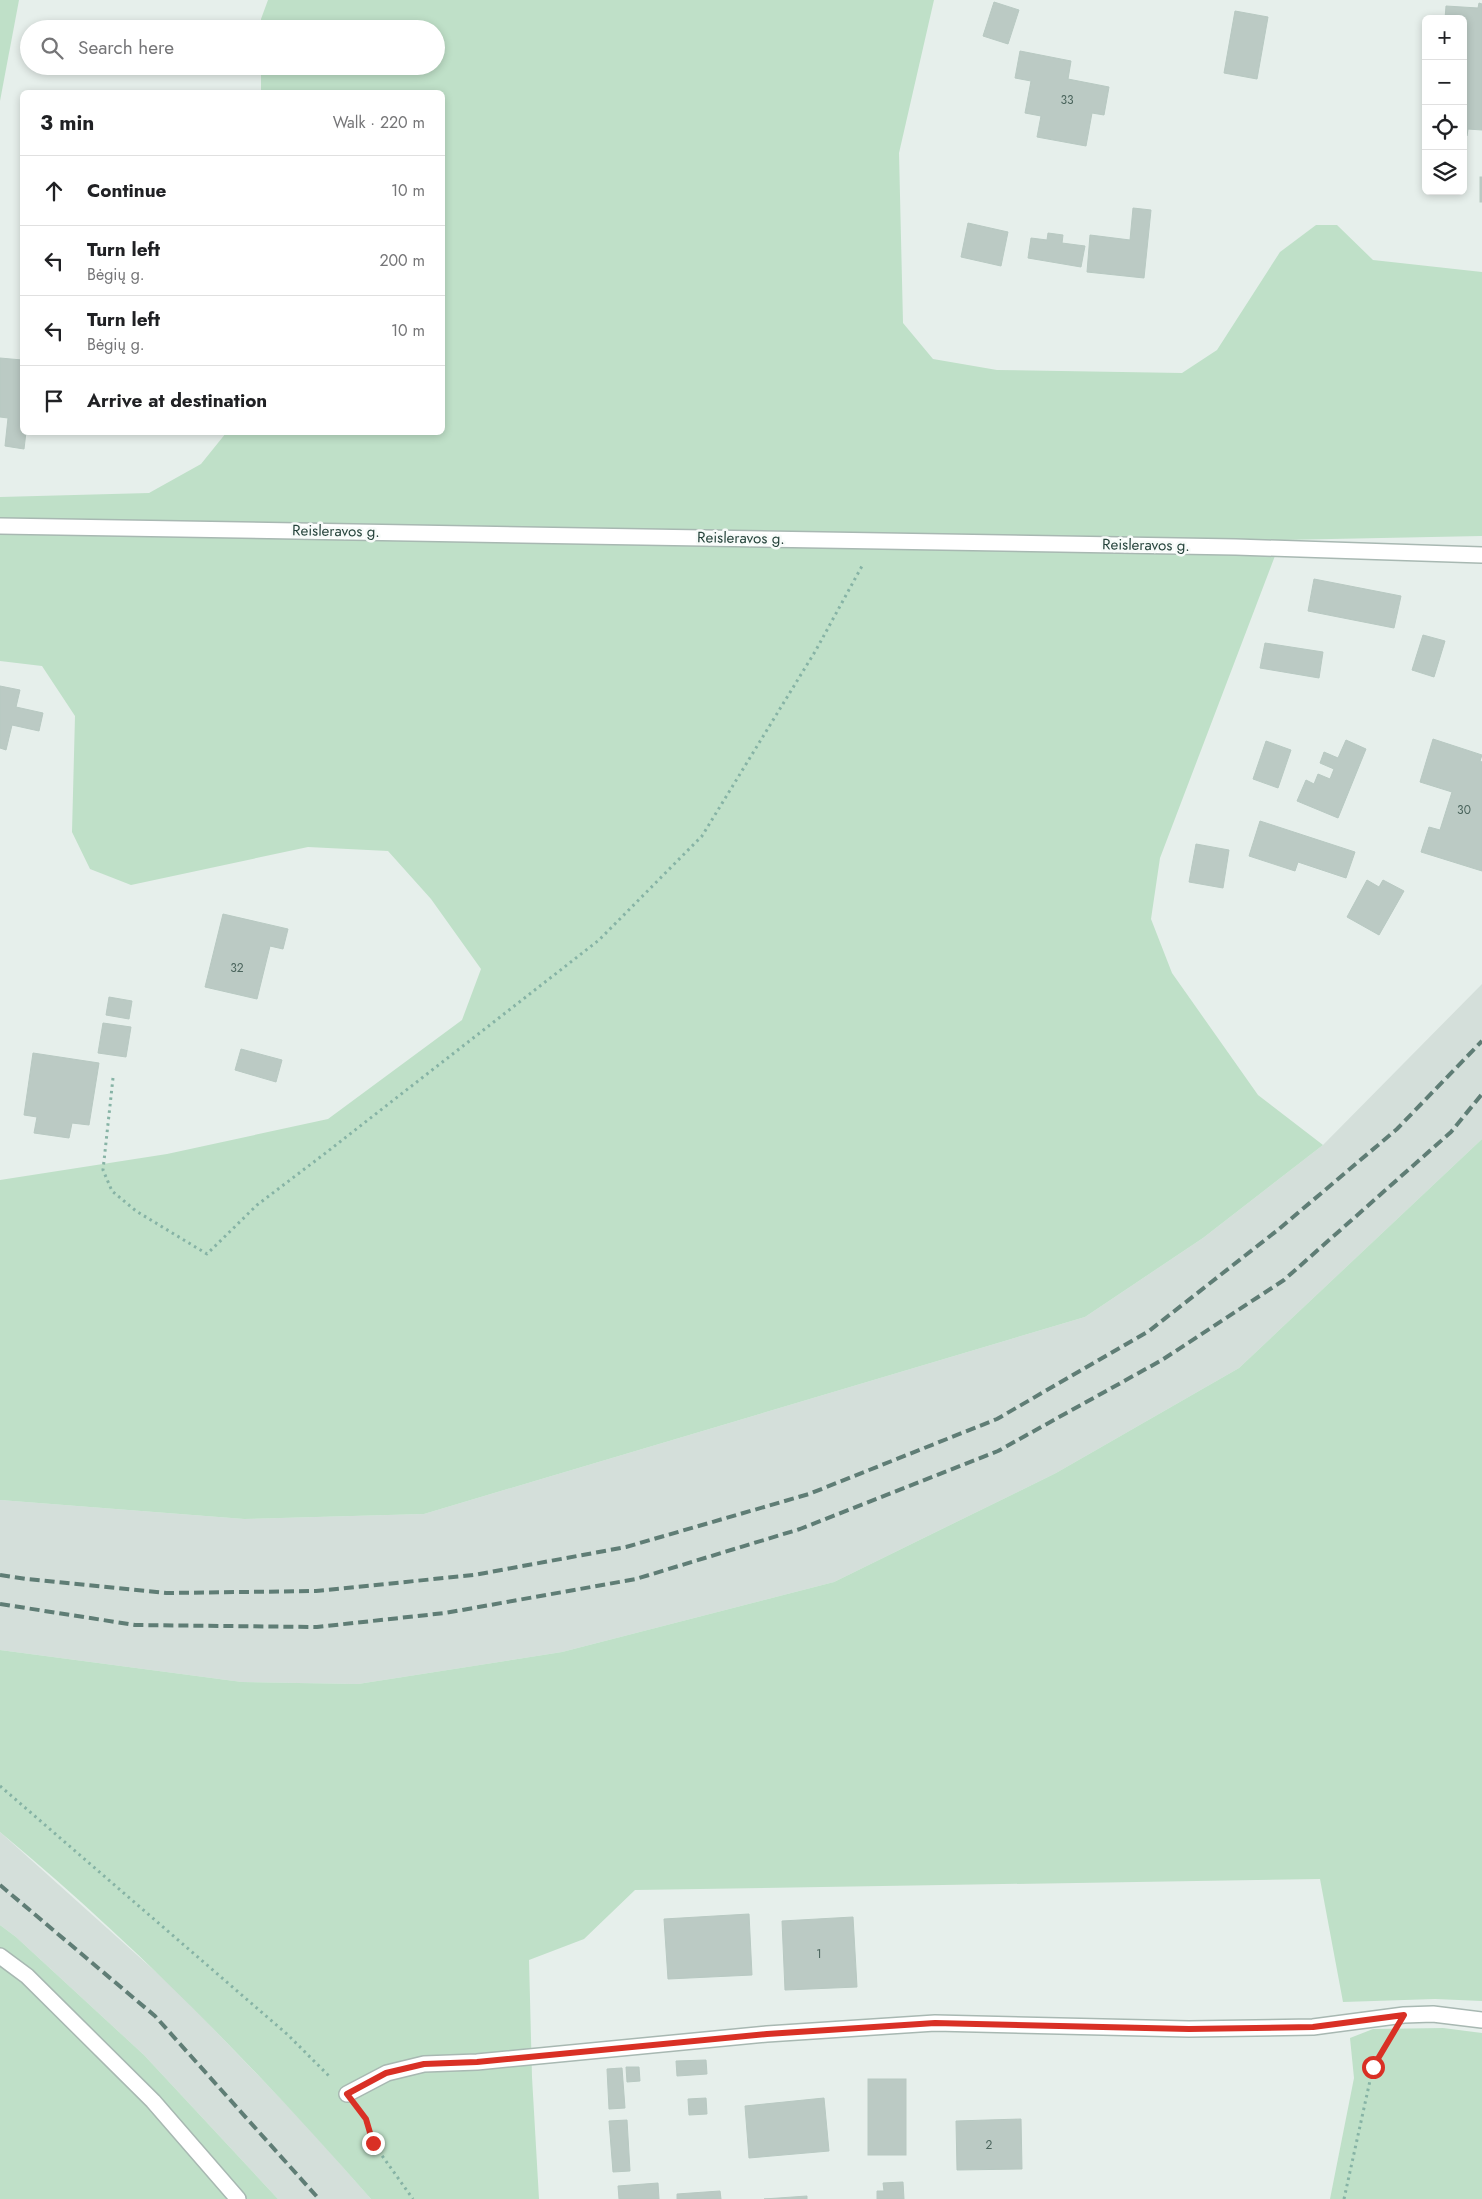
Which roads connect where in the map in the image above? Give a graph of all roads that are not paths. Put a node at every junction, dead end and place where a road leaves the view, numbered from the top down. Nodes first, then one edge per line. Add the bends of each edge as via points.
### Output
1 (0, 526) edge
2 (1482, 555) edge
3 (0, 1956) edge
4 (1482, 2020) edge
5 (347, 2094) road end
6 (238, 2199) edge

1 - 2 street, Reisleravos g. via 1236,547
3 - 6 street via 27,1976 154,2100
4 - 5 street via 1433,2014 1313,2027 1189,2029 935,2023 424,2064 386,2073

